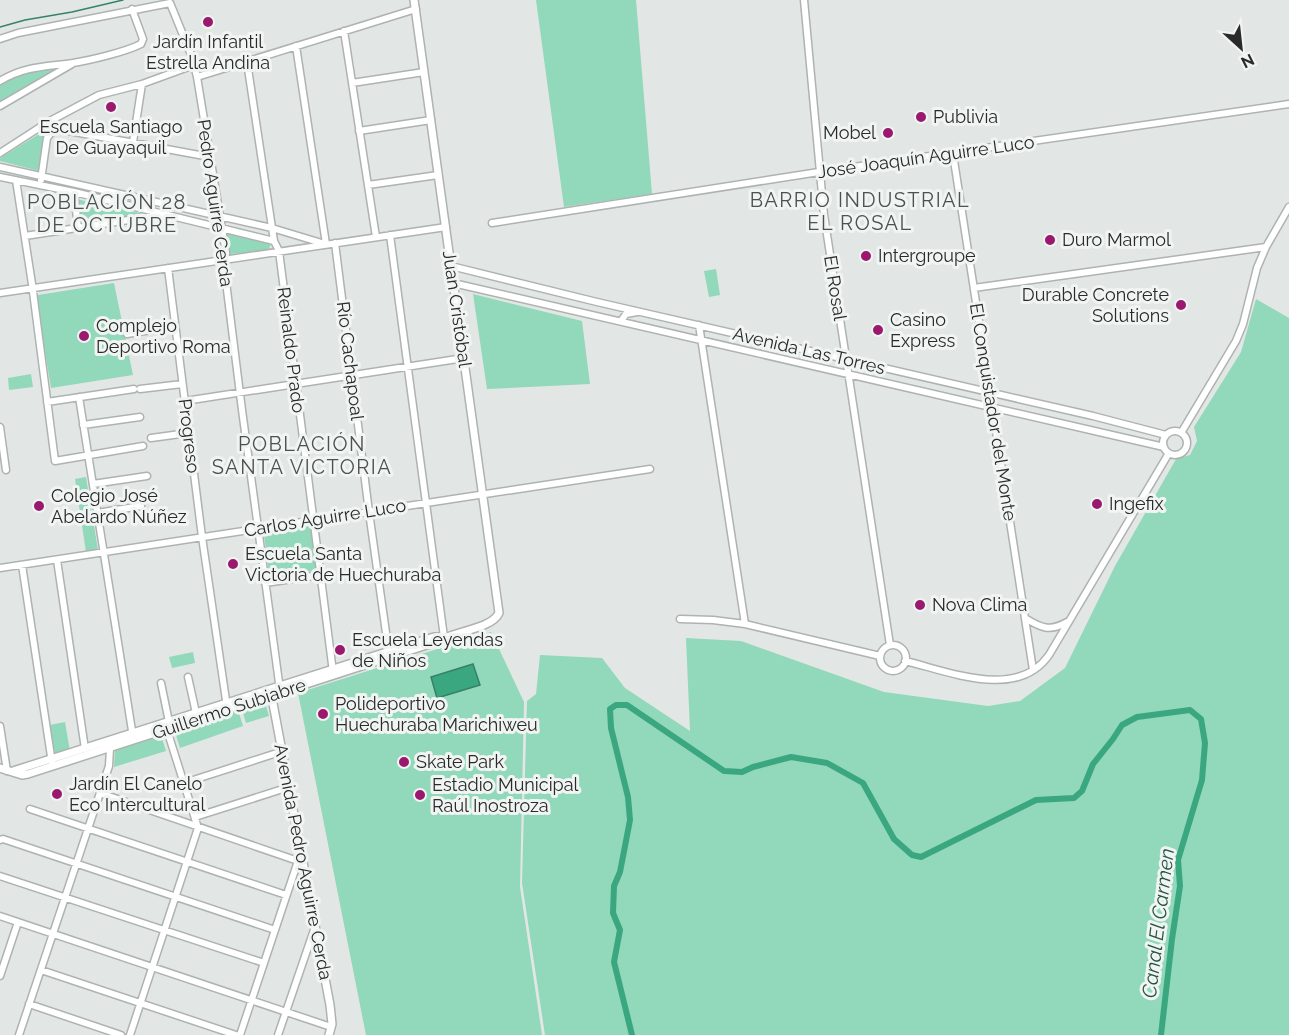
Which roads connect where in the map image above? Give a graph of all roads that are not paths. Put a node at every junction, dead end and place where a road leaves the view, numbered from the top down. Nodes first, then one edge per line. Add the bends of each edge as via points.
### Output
1 (414, 0) edge
2 (804, 0) edge
3 (132, 9) junction
4 (416, 9) junction
5 (344, 31) junction
6 (0, 39) edge
7 (296, 46) junction
8 (247, 62) junction
9 (75, 63) junction
10 (194, 65) junction
11 (424, 72) junction
12 (197, 77) junction
13 (0, 81) edge
14 (352, 83) junction
15 (142, 84) junction
16 (1289, 104) edge
17 (0, 106) edge
18 (431, 120) junction
19 (359, 131) junction
20 (133, 142) junction
21 (0, 153) edge
22 (953, 154) junction
23 (210, 157) junction
24 (0, 167) edge
25 (819, 172) junction
26 (438, 175) junction
27 (0, 177) edge
28 (42, 177) junction
29 (16, 180) junction
30 (40, 185) junction
31 (368, 185) junction
32 (74, 192) junction
33 (1289, 207) edge
34 (164, 214) junction
35 (220, 216) junction
36 (492, 223) dead end
37 (446, 227) junction
38 (78, 228) junction
39 (272, 228) junction
40 (222, 229) junction
41 (390, 235) junction
42 (25, 236) junction
43 (376, 237) junction
44 (274, 241) junction
45 (335, 243) junction
46 (326, 244) junction
47 (1266, 247) junction
48 (279, 251) junction
49 (225, 259) junction
50 (451, 266) junction
51 (168, 268) junction
52 (453, 283) junction
53 (32, 288) junction
54 (974, 288) junction
55 (0, 293) edge
56 (597, 302) junction
57 (641, 312) junction
58 (594, 316) junction
59 (621, 321) junction
60 (699, 325) junction
61 (175, 326) junction
62 (127, 334) dead end
63 (701, 341) junction
64 (464, 358) junction
65 (846, 360) junction
66 (408, 367) junction
67 (848, 375) junction
68 (352, 376) junction
69 (182, 384) junction
70 (295, 384) junction
71 (239, 393) junction
72 (990, 393) junction
73 (79, 397) junction
74 (184, 401) junction
75 (47, 402) junction
76 (993, 408) junction
77 (140, 417) dead end
78 (83, 425) junction
79 (0, 427) edge
80 (189, 433) junction
81 (1181, 433) junction
82 (1167, 435) junction
83 (151, 438) dead end
84 (143, 446) dead end
85 (1166, 450) junction
86 (88, 455) junction
87 (650, 469) dead end
88 (6, 470) dead end
89 (147, 476) dead end
90 (93, 484) junction
91 (482, 494) junction
92 (425, 503) junction
93 (141, 506) dead end
94 (369, 512) junction
95 (97, 513) junction
96 (313, 520) junction
97 (258, 529) junction
98 (202, 537) junction
99 (103, 552) junction
100 (57, 560) junction
101 (22, 565) junction
102 (0, 568) edge
103 (320, 575) junction
104 (265, 583) junction
105 (498, 617) joint
106 (1025, 618) junction
107 (680, 619) dead end
108 (1068, 622) junction
109 (745, 624) junction
110 (444, 637) junction
111 (890, 645) junction
112 (389, 655) junction
113 (880, 657) junction
114 (905, 661) junction
115 (1033, 670) junction
116 (333, 672) junction
117 (188, 677) dead end
118 (161, 683) dead end
119 (280, 689) junction
120 (271, 692) junction
121 (227, 707) junction
122 (196, 713) junction
123 (0, 726) edge
124 (168, 726) junction
125 (133, 737) junction
126 (110, 748) junction
127 (85, 749) junction
128 (283, 751) junction
129 (52, 763) junction
130 (7, 770) edge
131 (184, 783) junction
132 (289, 787) junction
133 (100, 793) junction
134 (30, 809) dead end
135 (195, 817) junction
136 (198, 828) junction
137 (88, 829) junction
138 (1, 839) edge
139 (301, 860) junction
140 (187, 862) junction
141 (76, 863) junction
142 (0, 876) edge
143 (286, 895) junction
144 (65, 897) junction
145 (176, 897) junction
146 (0, 916) edge
147 (18, 922) junction
148 (315, 926) junction
149 (165, 930) junction
150 (275, 930) junction
151 (53, 934) junction
152 (264, 963) junction
153 (152, 967) junction
154 (41, 970) junction
155 (0, 976) edge
156 (251, 1000) junction
157 (140, 1003) junction
158 (29, 1004) junction
159 (286, 1012) junction
160 (330, 1031) edge
161 (19, 1035) edge
162 (121, 1035) edge
163 (130, 1035) edge
164 (238, 1035) edge
165 (278, 1035) edge

1 - 4 street, Juan Cristóbal
2 - 25 street, El Rosal
3 - 6 street
3 - 9 street via 143,39 141,44
3 - 10 street, Pedro Aguirre Cerda via 170,3
4 - 5 street
4 - 11 street, Juan Cristóbal
5 - 7 street
5 - 14 street
7 - 8 street
7 - 46 street
8 - 12 street
8 - 39 street, Reinaldo Prado
9 - 13 street via 27,68
9 - 17 street
10 - 12 street, Pedro Aguirre Cerda
10 - 15 street
11 - 14 street
11 - 18 street, Juan Cristóbal
12 - 23 street, Pedro Aguirre Cerda
14 - 19 street
15 - 20 street
15 - 21 street via 99,94
16 - 22 street, José Joaquín Aguirre Luco
18 - 19 street
18 - 26 street, Juan Cristóbal
19 - 31 street
20 - 23 street
20 - 28 street via 62,129 53,131 47,138
22 - 25 street, José Joaquín Aguirre Luco
22 - 54 street, El Conquistador del Monte
23 - 35 street, Pedro Aguirre Cerda
24 - 28 street
25 - 36 street, José Joaquín Aguirre Luco
25 - 65 street, El Rosal
26 - 31 street
26 - 37 street, Juan Cristóbal
27 - 29 street
28 - 30 street
28 - 35 street
29 - 30 street
29 - 42 street
30 - 32 street
31 - 43 street
32 - 34 street
32 - 38 street
33 - 47 street
34 - 38 street
34 - 40 street
35 - 39 street
35 - 40 street, Pedro Aguirre Cerda
37 - 41 street
37 - 50 street, Juan Cristóbal
38 - 42 street
39 - 44 street, Reinaldo Prado
39 - 46 street
40 - 44 street
40 - 49 street, Pedro Aguirre Cerda
41 - 43 street
41 - 66 street
42 - 53 street
43 - 45 street
44 - 48 street, Reinaldo Prado
45 - 46 street
45 - 68 street, Río Cachapoal
46 - 48 street
47 - 54 street
47 - 81 street via 1236,341
48 - 49 street
48 - 70 street, Reinaldo Prado
49 - 51 street
49 - 71 street, Pedro Aguirre Cerda
50 - 52 street, Juan Cristóbal
50 - 56 street, Avenida Las Torres
51 - 53 street
51 - 61 street, Progreso
52 - 58 street, Avenida Las Torres
52 - 64 street, Juan Cristóbal
53 - 55 street
53 - 75 street
54 - 72 street, El Conquistador del Monte
56 - 57 street, Avenida Las Torres
56 - 58 street
57 - 59 street via 626,314
57 - 60 street, Avenida Las Torres
58 - 59 street, Avenida Las Torres
59 - 63 street, Avenida Las Torres
60 - 63 street
60 - 65 street, Avenida Las Torres
61 - 62 street
61 - 69 street, Progreso
63 - 67 street, Avenida Las Torres
63 - 109 street
64 - 66 street
64 - 91 street, Juan Cristóbal
65 - 67 street, El Rosal
65 - 72 street, Avenida Las Torres
66 - 68 street
66 - 92 street
67 - 76 street, Avenida Las Torres
67 - 111 street, El Rosal
68 - 70 street
68 - 94 street, Río Cachapoal
69 - 73 street
69 - 74 street, Progreso
70 - 71 street
70 - 96 street, Reinaldo Prado
71 - 74 street
71 - 97 street, Pedro Aguirre Cerda
72 - 76 street, El Conquistador del Monte
72 - 82 street, Avenida Las Torres
73 - 75 street
73 - 78 street
74 - 80 street, Progreso
75 - 86 street via 55,461
76 - 85 street, Avenida Las Torres
76 - 106 street, El Conquistador del Monte
77 - 78 street
78 - 86 street
79 - 88 street
80 - 83 street
80 - 98 street, Progreso
81 - 82 street
81 - 85 street via 1187,441 1186,448 1179,454
82 - 85 street
84 - 86 street
85 - 108 street
86 - 90 street
87 - 91 street, Carlos Aguirre Luco
89 - 90 street
90 - 95 street
91 - 92 street, Carlos Aguirre Luco
91 - 105 street, Juan Cristóbal
92 - 94 street, Carlos Aguirre Luco
92 - 110 street
93 - 95 street
94 - 96 street, Carlos Aguirre Luco
94 - 112 street, Río Cachapoal
95 - 99 street
96 - 97 street, Carlos Aguirre Luco
96 - 103 street, Reinaldo Prado
97 - 98 street, Carlos Aguirre Luco
97 - 104 street, Pedro Aguirre Cerda
98 - 99 street, Carlos Aguirre Luco
98 - 121 street, Progreso
99 - 100 street, Carlos Aguirre Luco
99 - 125 street
100 - 101 street, Carlos Aguirre Luco
100 - 127 street
101 - 102 street, Carlos Aguirre Luco
101 - 129 street
103 - 104 street
103 - 116 street, Reinaldo Prado
104 - 119 street, Pedro Aguirre Cerda
105 - 110 street, Guillermo Subiabre
106 - 108 street via 1046,629
106 - 115 street, El Conquistador del Monte
107 - 109 street
108 - 115 street via 1045,661
109 - 113 street
110 - 112 street, Guillermo Subiabre
111 - 113 street
111 - 114 street via 902,649
112 - 116 street, Guillermo Subiabre
113 - 114 street via 882,665 893,671
114 - 115 street via 992,681 1009,680
116 - 119 street, Guillermo Subiabre
117 - 122 street
118 - 124 street
119 - 120 street, Guillermo Subiabre
120 - 121 street, Guillermo Subiabre
120 - 128 street, Avenida Pedro Aguirre Cerda
121 - 122 street, Guillermo Subiabre
121 - 124 street, Guillermo Subiabre
122 - 124 street, Guillermo Subiabre
123 - 130 street
124 - 125 street, Guillermo Subiabre
124 - 131 street
125 - 126 street, Guillermo Subiabre
125 - 127 street, Guillermo Subiabre
126 - 129 street, Guillermo Subiabre
126 - 133 street via 110,762
127 - 129 street, Guillermo Subiabre
128 - 131 street
128 - 132 street, Avenida Pedro Aguirre Cerda
129 - 130 street, Guillermo Subiabre
131 - 135 street
132 - 135 street
132 - 139 street, Avenida Pedro Aguirre Cerda
133 - 136 street
133 - 137 street
134 - 137 street
135 - 136 street
136 - 139 street
136 - 140 street
137 - 140 street
137 - 141 street
138 - 141 street
139 - 143 street
139 - 148 street, Avenida Pedro Aguirre Cerda
140 - 143 street
140 - 145 street
141 - 144 street
141 - 145 street
142 - 144 street
143 - 150 street
144 - 149 street
144 - 151 street
145 - 149 street
145 - 150 street
146 - 147 street
147 - 151 street
147 - 155 street
148 - 159 street
148 - 160 street, Avenida Pedro Aguirre Cerda via 330,1005
149 - 152 street
149 - 153 street
150 - 152 street
151 - 153 street
151 - 154 street
152 - 156 street
153 - 156 street
153 - 157 street
154 - 157 street
154 - 158 street
156 - 159 street
156 - 164 street
157 - 163 street
157 - 164 street
158 - 161 street
158 - 162 street
159 - 160 street
159 - 165 street

